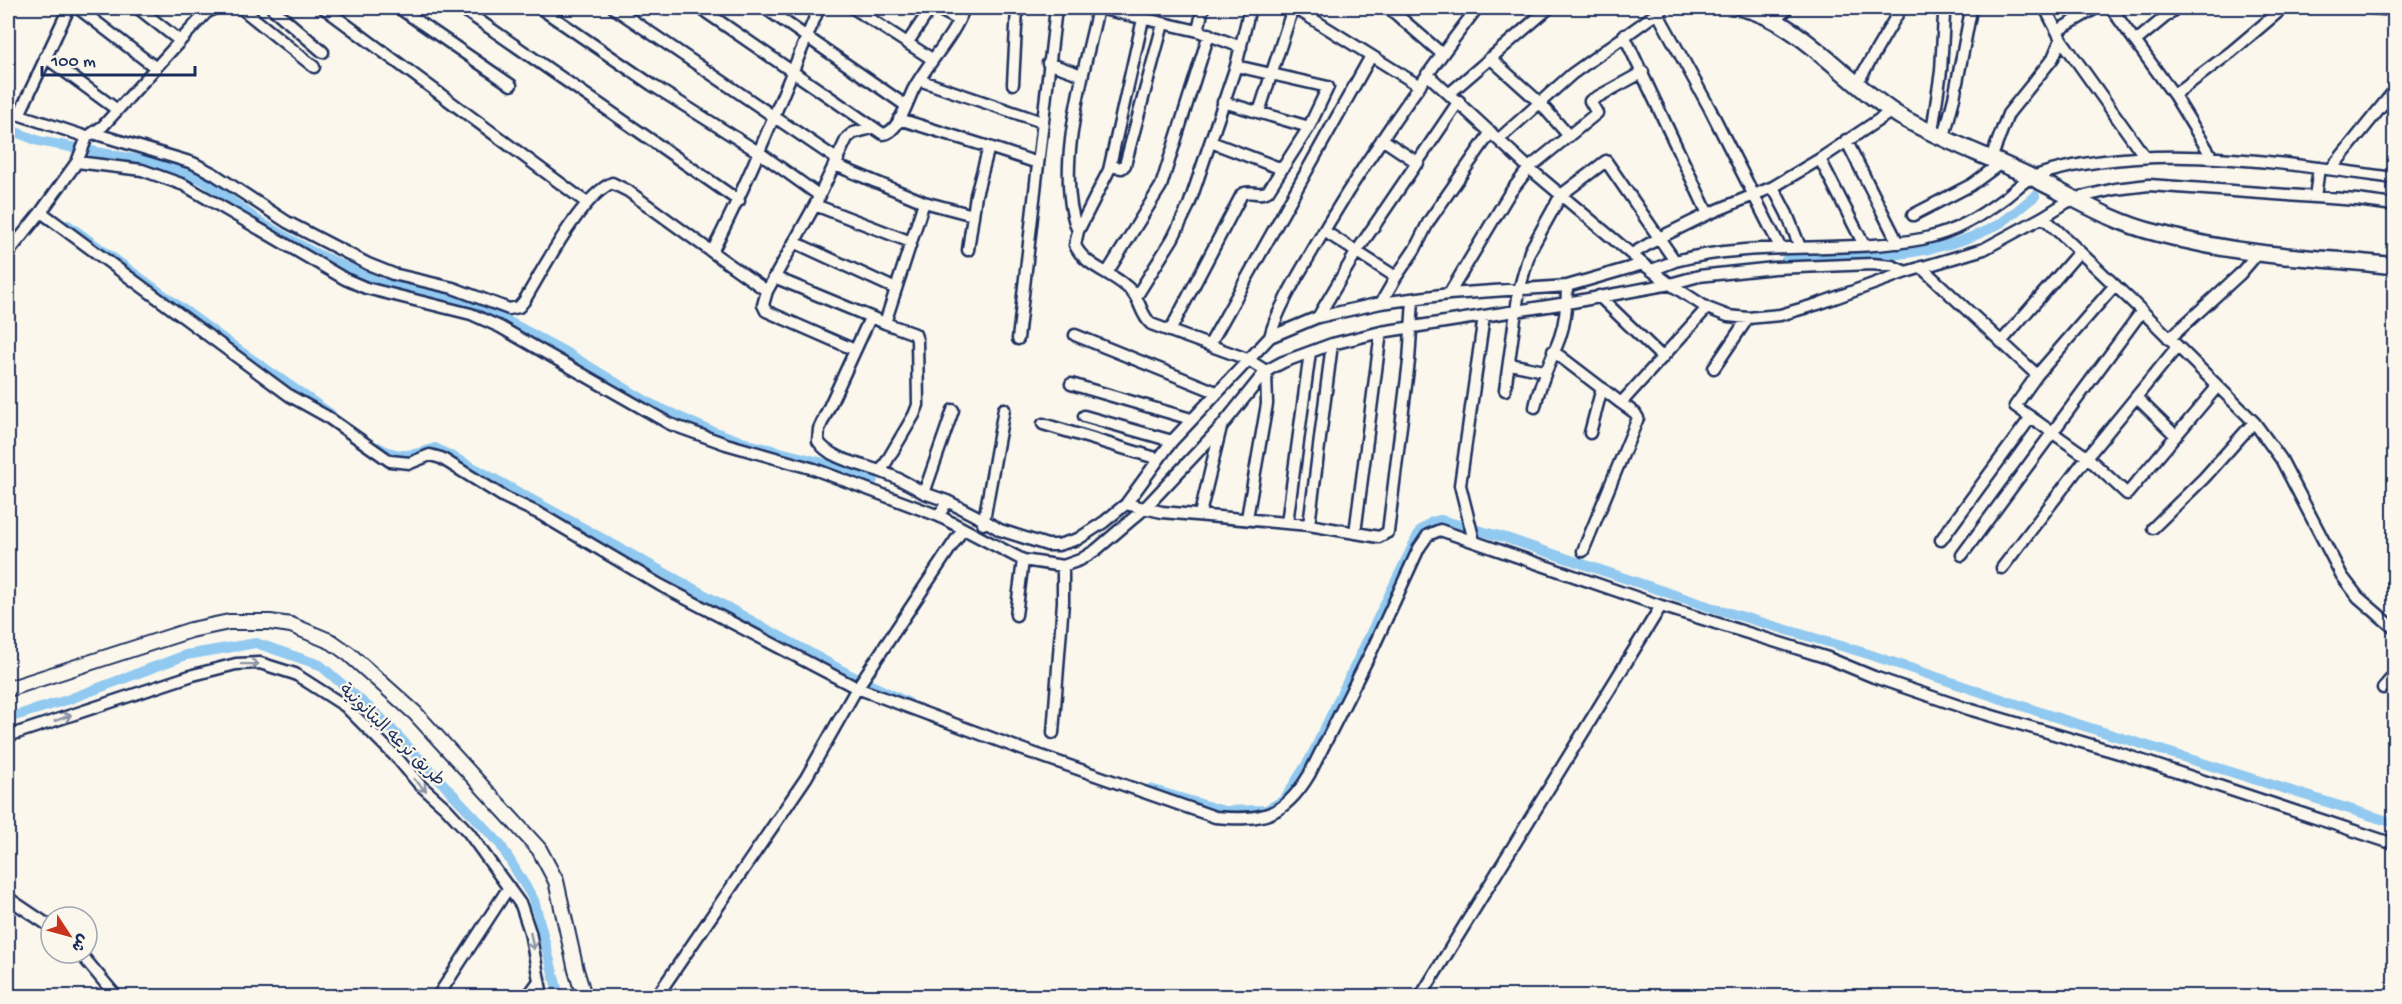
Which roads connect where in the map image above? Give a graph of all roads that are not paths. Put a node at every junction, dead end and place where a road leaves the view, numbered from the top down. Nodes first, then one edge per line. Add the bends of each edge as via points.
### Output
1 (69, 8) edge
2 (78, 8) edge
3 (138, 8) edge
4 (215, 8) edge
5 (241, 8) edge
6 (272, 8) edge
7 (324, 8) edge
8 (399, 8) edge
9 (461, 8) edge
10 (540, 8) edge
11 (614, 8) edge
12 (700, 8) edge
13 (765, 8) edge
14 (819, 8) edge
15 (853, 8) edge
16 (934, 8) edge
17 (964, 8) edge
18 (1017, 8) edge
19 (1056, 8) edge
20 (1098, 8) edge
21 (1203, 8) edge
22 (1250, 8) edge
23 (1294, 8) edge
24 (1389, 8) edge
25 (1477, 8) edge
26 (1549, 8) edge
27 (1742, 8) edge
28 (1787, 8) edge
29 (1901, 8) edge
30 (2045, 8) edge
31 (2096, 8) edge
32 (2111, 8) edge
33 (2176, 8) edge
34 (2283, 8) edge
35 (2373, 8) edge
36 (1661, 10) edge
37 (2394, 10) edge
38 (1138, 14) edge
39 (1944, 15) dead end
40 (1970, 15) dead end
41 (959, 20) junction
42 (1773, 20) junction
43 (1163, 24) junction
44 (1204, 32) junction
45 (807, 35) junction
46 (1624, 35) junction
47 (2059, 35) junction
48 (180, 41) junction
49 (2136, 41) junction
50 (908, 42) junction
51 (1241, 47) junction
52 (323, 52) dead end
53 (1441, 53) junction
54 (1371, 56) junction
55 (45, 57) junction
56 (1490, 58) junction
57 (932, 59) junction
58 (1048, 63) junction
59 (1236, 66) junction
60 (314, 67) dead end
61 (156, 69) junction
62 (791, 71) junction
63 (1642, 72) junction
64 (1270, 73) junction
65 (1427, 74) junction
66 (1082, 75) junction
67 (919, 80) junction
68 (1013, 84) dead end
69 (511, 85) dead end
70 (1856, 85) junction
71 (1418, 86) junction
72 (2394, 91) edge
73 (1450, 93) junction
74 (2174, 95) junction
75 (1459, 101) junction
76 (1223, 102) junction
77 (1539, 102) junction
78 (906, 105) junction
79 (116, 109) junction
80 (8, 111) edge
81 (1892, 111) junction
82 (1259, 112) junction
83 (20, 115) junction
84 (775, 117) junction
85 (899, 119) junction
86 (1042, 122) junction
87 (1309, 127) junction
88 (872, 128) junction
89 (1495, 135) junction
90 (1938, 135) junction
91 (1569, 136) junction
92 (88, 137) junction
93 (1382, 139) junction
94 (1846, 140) junction
95 (1211, 142) junction
96 (989, 147) junction
97 (760, 153) junction
98 (2145, 157) junction
99 (2212, 157) junction
100 (78, 158) junction
101 (1820, 159) junction
102 (1996, 161) junction
103 (836, 162) junction
104 (1038, 163) junction
105 (1418, 163) junction
106 (1110, 166) junction
107 (1529, 168) junction
108 (1282, 169) junction
109 (2325, 169) junction
110 (2031, 177) junction
111 (2394, 178) edge
112 (1773, 187) junction
113 (1561, 195) junction
114 (1753, 196) junction
115 (2315, 197) junction
116 (2072, 199) junction
117 (739, 201) junction
118 (817, 201) junction
119 (924, 202) junction
120 (587, 203) junction
121 (2394, 205) edge
122 (41, 212) junction
123 (1708, 214) junction
124 (973, 215) junction
125 (1913, 215) dead end
126 (2043, 217) junction
127 (1078, 231) junction
128 (1324, 231) junction
129 (1659, 238) junction
130 (794, 242) junction
131 (911, 242) junction
132 (1898, 243) junction
133 (1864, 246) junction
134 (1800, 247) junction
135 (1776, 248) junction
136 (968, 250) dead end
137 (1357, 251) junction
138 (712, 252) junction
139 (2079, 252) junction
140 (8, 253) edge
141 (2258, 253) junction
142 (1632, 254) junction
143 (1675, 261) junction
144 (2394, 266) edge
145 (1647, 267) junction
146 (1921, 267) junction
147 (1774, 268) junction
148 (1906, 272) junction
149 (1107, 273) junction
150 (774, 277) junction
151 (1396, 277) junction
152 (1670, 284) junction
153 (2115, 285) junction
154 (1567, 286) junction
155 (896, 289) junction
156 (1519, 290) junction
157 (767, 291) junction
158 (1449, 294) junction
159 (1599, 296) junction
160 (1136, 297) junction
161 (1413, 300) junction
162 (1381, 303) junction
163 (1567, 303) junction
164 (1707, 308) junction
165 (1516, 311) junction
166 (2142, 311) junction
167 (1484, 316) junction
168 (1318, 317) junction
169 (870, 318) junction
170 (1748, 318) junction
171 (885, 323) junction
172 (1412, 327) junction
173 (1170, 331) junction
174 (1381, 332) junction
175 (1075, 335) dead end
176 (1270, 337) junction
177 (1018, 339) dead end
178 (2001, 342) junction
179 (2173, 343) junction
180 (1210, 344) junction
181 (1332, 344) junction
182 (855, 350) junction
183 (1553, 351) junction
184 (1310, 352) junction
185 (1662, 357) junction
186 (1247, 359) junction
187 (1510, 364) junction
188 (1714, 368) dead end
189 (1266, 371) junction
190 (1544, 371) junction
191 (2037, 375) junction
192 (1071, 384) dead end
193 (2217, 387) junction
194 (1602, 388) junction
195 (1505, 390) dead end
196 (1216, 392) junction
197 (2136, 397) junction
198 (1621, 403) junction
199 (1535, 407) dead end
200 (1004, 409) dead end
201 (953, 410) dead end
202 (1084, 416) dead end
203 (2031, 417) junction
204 (1191, 420) junction
205 (2254, 422) junction
206 (1043, 424) dead end
207 (1221, 427) junction
208 (1590, 433) dead end
209 (2051, 433) junction
210 (2176, 436) junction
211 (1172, 441) junction
212 (2087, 457) junction
213 (1158, 459) junction
214 (881, 471) junction
215 (924, 493) junction
216 (947, 501) junction
217 (1126, 504) junction
218 (1144, 509) junction
219 (1200, 514) junction
220 (939, 516) junction
221 (1246, 519) junction
222 (984, 520) junction
223 (1287, 523) junction
224 (1309, 525) junction
225 (963, 528) junction
226 (2153, 528) dead end
227 (1355, 533) junction
228 (978, 537) junction
229 (1941, 540) dead end
230 (1474, 541) junction
231 (1583, 551) dead end
232 (1962, 555) dead end
233 (1023, 560) junction
234 (1063, 566) junction
235 (2002, 568) dead end
236 (1661, 606) junction
237 (1016, 615) dead end
238 (2394, 628) edge
239 (2394, 675) edge
240 (860, 683) junction
241 (2383, 688) dead end
242 (8, 689) edge
243 (1053, 733) dead end
244 (8, 736) edge
245 (2394, 844) edge
246 (509, 886) junction
247 (8, 898) edge
248 (39, 919) edge
249 (90, 965) edge
250 (539, 981) junction
251 (116, 996) edge
252 (438, 996) edge
253 (528, 996) edge
254 (542, 996) edge
255 (585, 996) edge
256 (657, 996) edge
257 (1420, 996) edge

1 - 55 street
2 - 61 street
3 - 48 street
4 - 48 street
5 - 60 street
6 - 52 street
7 - 120 street
8 - 69 street
9 - 117 street
10 - 97 street
11 - 84 street
12 - 62 street
13 - 45 street
14 - 45 street
15 - 50 street
16 - 41 street
16 - 50 street
17 - 41 street
18 - 68 street
19 - 58 street
20 - 38 street
20 - 66 street
21 - 44 street
22 - 51 street
23 - 54 street
23 - 64 street
24 - 53 street
25 - 53 street
26 - 56 street
27 - 42 main road
28 - 42 street
29 - 70 street
30 - 47 street
31 - 47 street
32 - 49 street
33 - 49 street
34 - 74 street
35 - 37 street
36 - 46 street
36 - 114 street
38 - 43 street
38 - 106 street
39 - 90 street
40 - 90 street via 1954,98
41 - 57 street
42 - 70 main road
43 - 44 street
43 - 106 street via 1125,165
44 - 51 street
44 - 149 street via 1161,186
45 - 62 street
45 - 78 street
46 - 63 street
46 - 77 street
47 - 98 street
47 - 102 street via 2053,58 2008,114
48 - 61 street
49 - 74 street
50 - 57 street
51 - 59 street
53 - 65 street
54 - 71 street
54 - 180 street
55 - 79 street
55 - 83 street
56 - 73 street
56 - 77 street
57 - 67 street
58 - 66 street
58 - 86 street
59 - 64 street
59 - 76 street
61 - 79 street
62 - 84 street
62 - 88 street
63 - 91 street via 1590,101 1597,113
63 - 123 street
64 - 82 street
64 - 87 street via 1328,87
65 - 71 street
65 - 73 street
66 - 127 street via 1070,155
67 - 78 street
67 - 86 street
70 - 81 main road
71 - 93 street
72 - 109 street
73 - 75 street
74 - 99 street
75 - 89 street
75 - 105 street
76 - 82 street
76 - 95 street
77 - 89 street
77 - 91 street
78 - 85 street
79 - 92 street
80 - 83 street
81 - 90 main road
81 - 94 street
82 - 87 street
83 - 92 street
84 - 97 street
84 - 103 street
85 - 88 street via 887,134
85 - 96 street
86 - 104 street
87 - 108 street
88 - 103 street via 849,136
89 - 107 street
89 - 151 street via 1429,221
90 - 102 main road
91 - 107 street
92 - 100 street
92 - 120 street via 193,163 287,222 368,264 509,309 524,301
93 - 105 street
93 - 128 street
94 - 101 street
94 - 132 street
95 - 108 street
95 - 160 street via 1184,218
96 - 104 street
96 - 124 street
97 - 117 street
97 - 118 street
98 - 99 street
98 - 110 street
99 - 109 street
100 - 122 street
100 - 220 street via 164,177 200,193 366,288 471,314 500,327 670,424 814,469
101 - 112 street
101 - 133 street
102 - 110 main road
102 - 125 street via 1971,185
103 - 118 street
103 - 119 street
104 - 177 street
105 - 137 street
106 - 127 street
107 - 113 street
107 - 158 street
108 - 173 street via 1266,193 1242,194
109 - 111 street
109 - 115 street
110 - 116 main road
110 - 132 street via 1958,229
112 - 114 street
112 - 134 street
113 - 129 street via 1606,161
113 - 142 street
113 - 156 street via 1530,251
114 - 123 street
114 - 135 street
115 - 116 street via 2149,185
115 - 121 street
116 - 126 street
116 - 141 main road via 2154,232
117 - 138 street
118 - 130 street
118 - 131 street
119 - 124 street
119 - 131 street
120 - 138 street via 607,185 617,184
122 - 140 street
122 - 240 street via 290,396 390,461 410,463 430,455 441,458 660,585
123 - 129 street
124 - 136 street
126 - 139 street
126 - 146 street via 1984,249
127 - 149 street via 1077,250
128 - 137 street
128 - 176 street
129 - 142 street
129 - 143 street
130 - 150 street
130 - 155 street
131 - 155 street
132 - 133 street
133 - 134 street
134 - 135 street
135 - 143 street via 1734,250
135 - 147 street
137 - 151 street
137 - 168 street
138 - 157 street
139 - 153 street
139 - 178 street
141 - 144 main road
141 - 179 street
142 - 145 street
143 - 145 street
145 - 152 street
145 - 154 street
146 - 148 street
146 - 178 street
147 - 148 street via 1872,264
147 - 152 street via 1719,272
148 - 170 street via 1794,312
149 - 160 street
150 - 157 street
150 - 169 street
151 - 162 street
152 - 159 street
152 - 164 street
153 - 166 street
153 - 191 street
154 - 156 street
154 - 163 street
155 - 171 street
156 - 158 street
156 - 165 street
157 - 182 street via 763,305 766,311
158 - 161 street
159 - 163 street
159 - 185 street
160 - 173 street via 1140,312 1148,321
161 - 162 street
161 - 172 street
162 - 168 street
163 - 165 street
163 - 183 street via 1563,328
164 - 170 street
164 - 185 street
165 - 167 street
165 - 187 street
166 - 179 street
166 - 209 street
167 - 172 street
167 - 230 street via 1460,485
168 - 176 street
169 - 171 street
169 - 182 street
170 - 188 street
171 - 214 street via 915,334 918,405
172 - 174 street
172 - 227 street via 1388,532 1379,537
173 - 180 street
174 - 181 street
174 - 227 street
175 - 196 street
176 - 186 street
178 - 191 street
179 - 193 street
179 - 197 street
180 - 186 street
181 - 184 street
181 - 224 street
182 - 214 street via 819,429 818,441 830,452
183 - 190 street
183 - 194 street
184 - 189 street
184 - 223 street
185 - 198 street
186 - 189 street
186 - 196 street
187 - 190 street
187 - 195 street
189 - 207 street
189 - 221 street via 1267,404
190 - 199 street
191 - 203 street via 2014,405
192 - 204 street
193 - 205 street
193 - 210 street
194 - 198 street
194 - 208 street
196 - 204 street
197 - 210 street
197 - 212 street
198 - 231 street via 1637,419
200 - 222 street
201 - 215 street
202 - 211 street
203 - 209 street
203 - 229 street
204 - 211 street
205 - 226 street
205 - 238 street via 2281,459 2342,576 2358,597
206 - 213 street
207 - 218 street
207 - 219 street
209 - 212 street
209 - 232 street
210 - 212 street via 2127,494
211 - 213 street
212 - 235 street
213 - 217 street
214 - 215 street
215 - 216 street
216 - 220 street
216 - 222 street
217 - 218 street
217 - 222 street via 1078,539 1058,545 1022,539
218 - 219 street
218 - 234 street via 1096,550
219 - 221 street
220 - 225 street
221 - 223 street
222 - 228 street
223 - 224 street
224 - 227 street
225 - 228 street
225 - 240 street
228 - 233 street
230 - 236 street
230 - 240 street via 1440,530 1424,540 1309,775 1286,804 1246,820 1215,817 1021,749
233 - 234 street
233 - 237 street
234 - 243 street
236 - 245 street via 1828,658 1965,708 2119,753
236 - 257 street
239 - 241 street
240 - 256 street via 806,778
242 - 255 street via 181,633 221,624 291,625 332,642 415,713 539,849 556,880
244 -> 246 street, طريق ترعه البتانونية via 204,671 248,662 274,666 309,681 345,705 459,821
246 -> 250 street, طريق ترعه البتانونية via 526,920
246 - 252 street
247 - 248 street
249 - 251 street
250 - 253 street
250 - 254 street, طريق ترعه البتانونية

